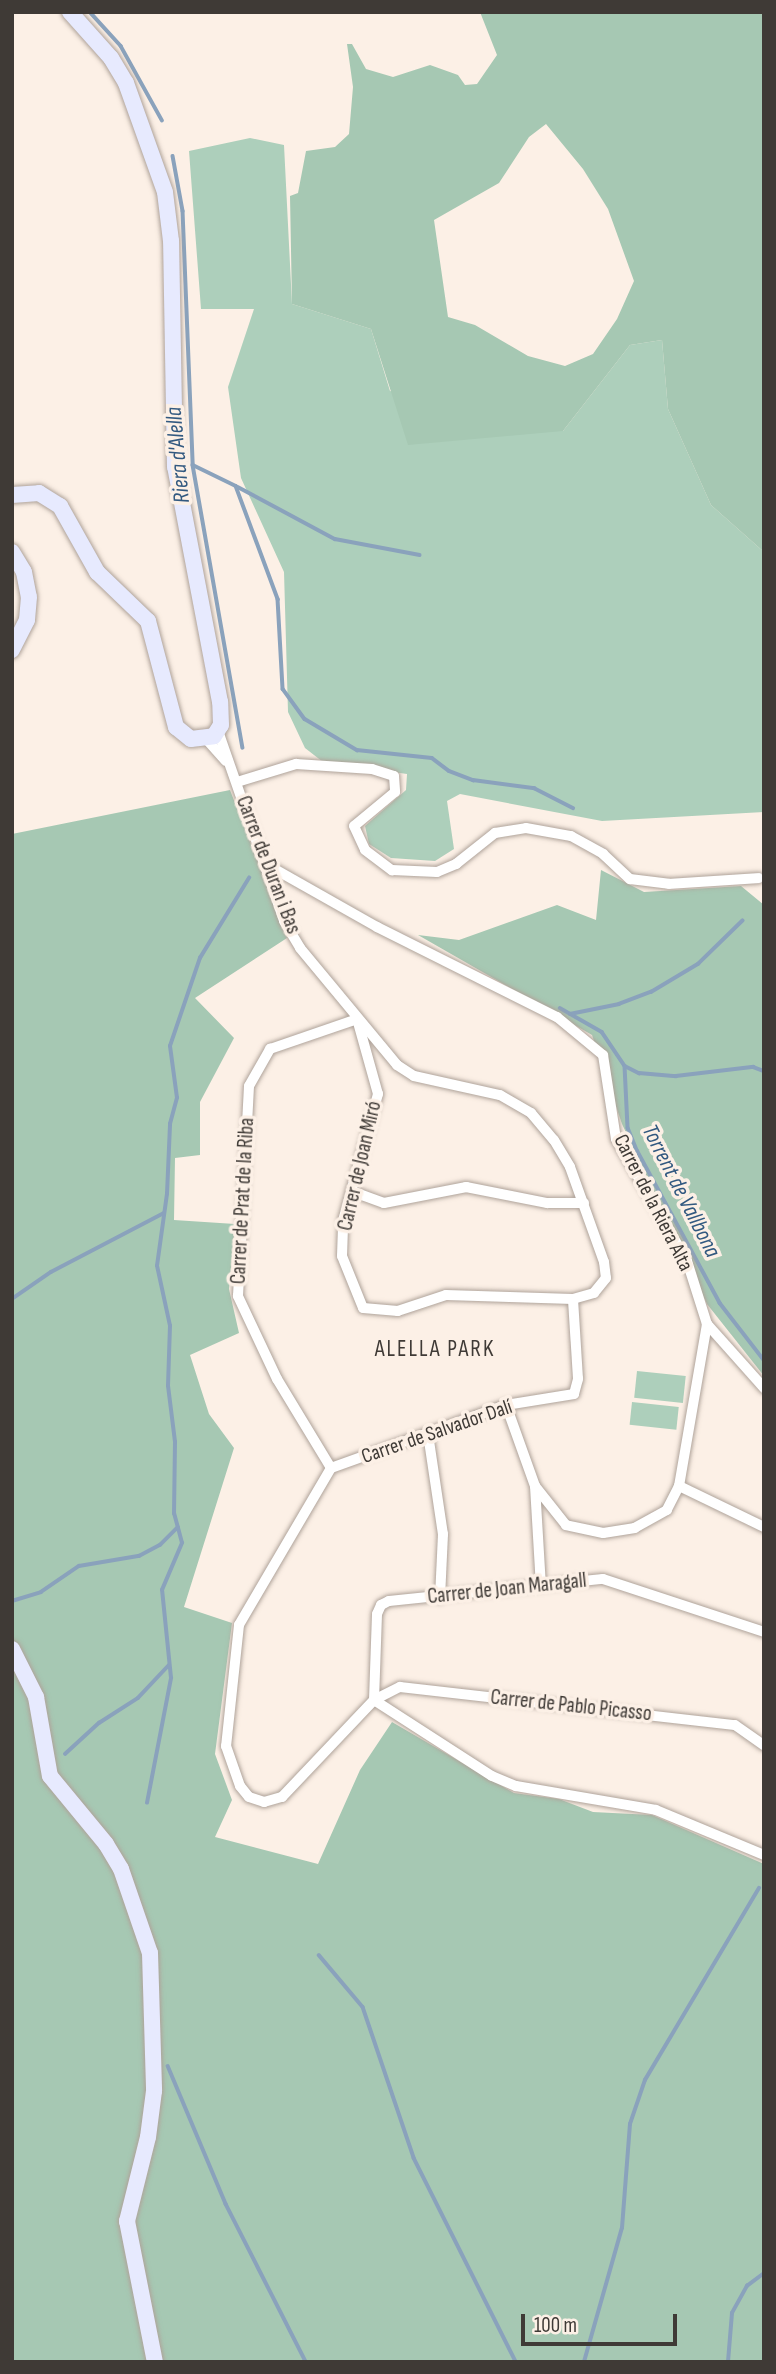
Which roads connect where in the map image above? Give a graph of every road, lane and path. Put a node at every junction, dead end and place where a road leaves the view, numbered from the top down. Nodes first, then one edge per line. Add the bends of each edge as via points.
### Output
1 (70, 12) edge
2 (12, 495) edge
3 (12, 552) edge
4 (12, 650) edge
5 (212, 735) junction
6 (237, 782) junction
7 (264, 863) junction
8 (759, 877) dead end
9 (357, 1019) junction
10 (351, 1191) junction
11 (583, 1203) junction
12 (573, 1300) junction
13 (707, 1324) junction
14 (764, 1388) edge
15 (506, 1405) junction
16 (428, 1434) junction
17 (331, 1468) junction
18 (535, 1486) junction
19 (679, 1486) junction
20 (764, 1527) edge
21 (541, 1586) junction
22 (440, 1598) junction
23 (764, 1632) edge
24 (12, 1649) edge
25 (374, 1700) junction
26 (764, 1745) edge
27 (764, 1855) edge
28 (155, 2362) edge

1 - 5 main road via 119,70 165,192 171,240 175,467 218,689
2 - 5 main road via 38,493 60,506 97,572 148,621 176,727 191,739
3 - 4 main road via 24,572 29,597 27,620
5 - 6 street, Carrer de Duran i Bas
6 - 7 street, Carrer de Duran i Bas
6 - 8 street via 296,764 372,769 394,776 395,792 354,826 365,850 393,870 437,872 456,864 495,833 526,828 571,836 603,854 630,878 669,884
7 - 9 street, Carrer de Duran i Bas via 284,921 330,989
7 - 13 street, Carrer de la Riera Alta via 377,927 557,1017 603,1055 616,1139 687,1261
9 - 10 street, Carrer de Joan Miró via 378,1094
9 - 11 street, Carrer de Duran i Bas via 397,1065 414,1076 499,1095 531,1113 570,1167
9 - 17 street, Carrer de Prat de la Riba via 270,1049 248,1086 238,1296 277,1379
10 - 11 street via 384,1203 466,1187 513,1199
10 - 12 street, Carrer de Joan Miró via 343,1221 342,1256 363,1308 398,1311 446,1295 470,1294
11 - 12 street, Carrer de Duran i Bas via 606,1278 594,1293
12 - 15 street, Carrer de Salvador Dalí via 578,1379 573,1394
13 - 14 street
13 - 19 street, Carrer de la Riera Alta
15 - 16 street, Carrer de Salvador Dalí
15 - 18 street
16 - 17 street, Carrer de Salvador Dalí
16 - 22 street via 443,1534
17 - 25 street via 239,1625 226,1746 240,1786 249,1797 264,1802 282,1797
18 - 19 street via 566,1525 603,1533 635,1528 667,1510
18 - 21 street
19 - 20 street
21 - 22 street, Carrer de Joan Maragall
21 - 23 street, Carrer de Joan Maragall via 603,1579
22 - 25 street, Carrer de Joan Maragall via 380,1605
24 - 28 main road via 33,1688 50,1776 113,1856 150,1953 154,2091 127,2221
25 - 26 street, Carrer de Pablo Picasso via 400,1687 735,1726
25 - 27 street via 504,1781 595,1803 656,1810

